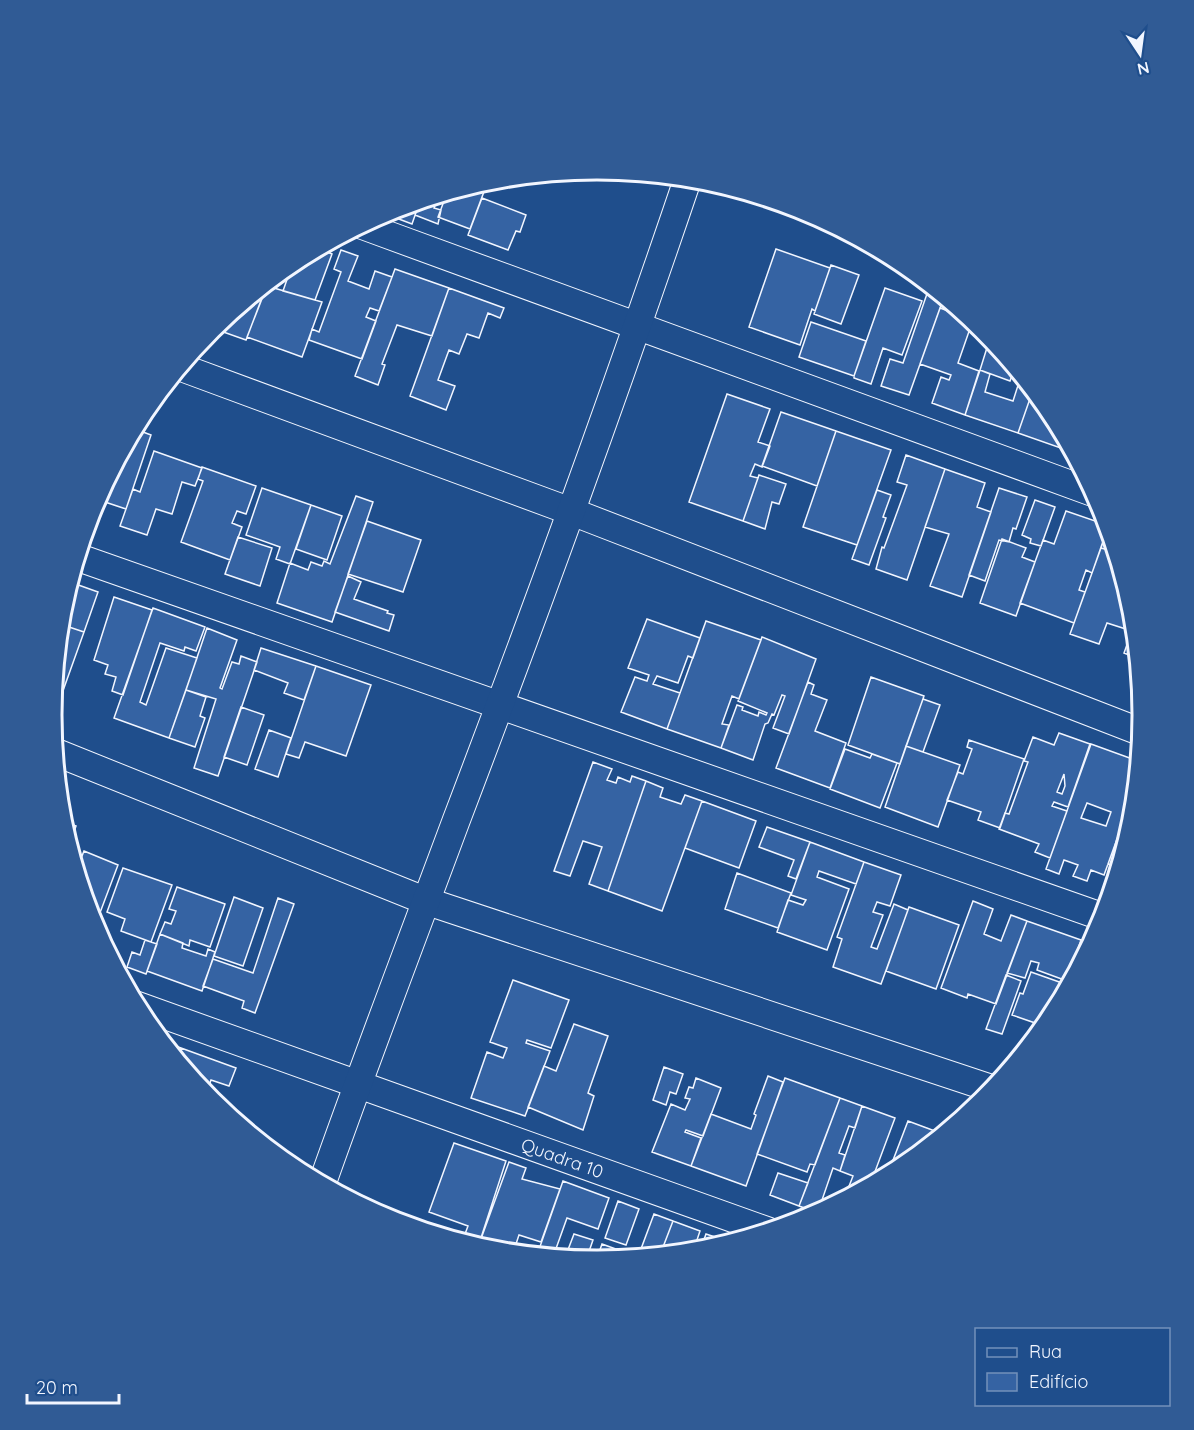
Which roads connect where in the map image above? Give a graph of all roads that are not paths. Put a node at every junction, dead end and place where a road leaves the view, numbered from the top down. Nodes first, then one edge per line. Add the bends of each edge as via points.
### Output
1 (685, 187) edge
2 (372, 229) edge
3 (638, 326) junction
4 (188, 370) edge
5 (1082, 489) edge
6 (570, 511) junction
7 (85, 560) edge
8 (499, 706) junction
9 (1132, 728) edge
10 (63, 755) edge
11 (426, 901) junction
12 (1094, 914) edge
13 (150, 1010) edge
14 (357, 1085) junction
15 (984, 1086) edge
16 (325, 1176) edge
17 (755, 1226) edge

1 - 3 street
2 - 3 street
3 - 5 street
3 - 6 street
4 - 6 street
6 - 8 street
6 - 9 street
7 - 8 street
8 - 11 street
8 - 12 street
10 - 11 street
11 - 14 street
11 - 15 street
13 - 14 street, Quadra 10
14 - 16 street
14 - 17 street, Quadra 10

